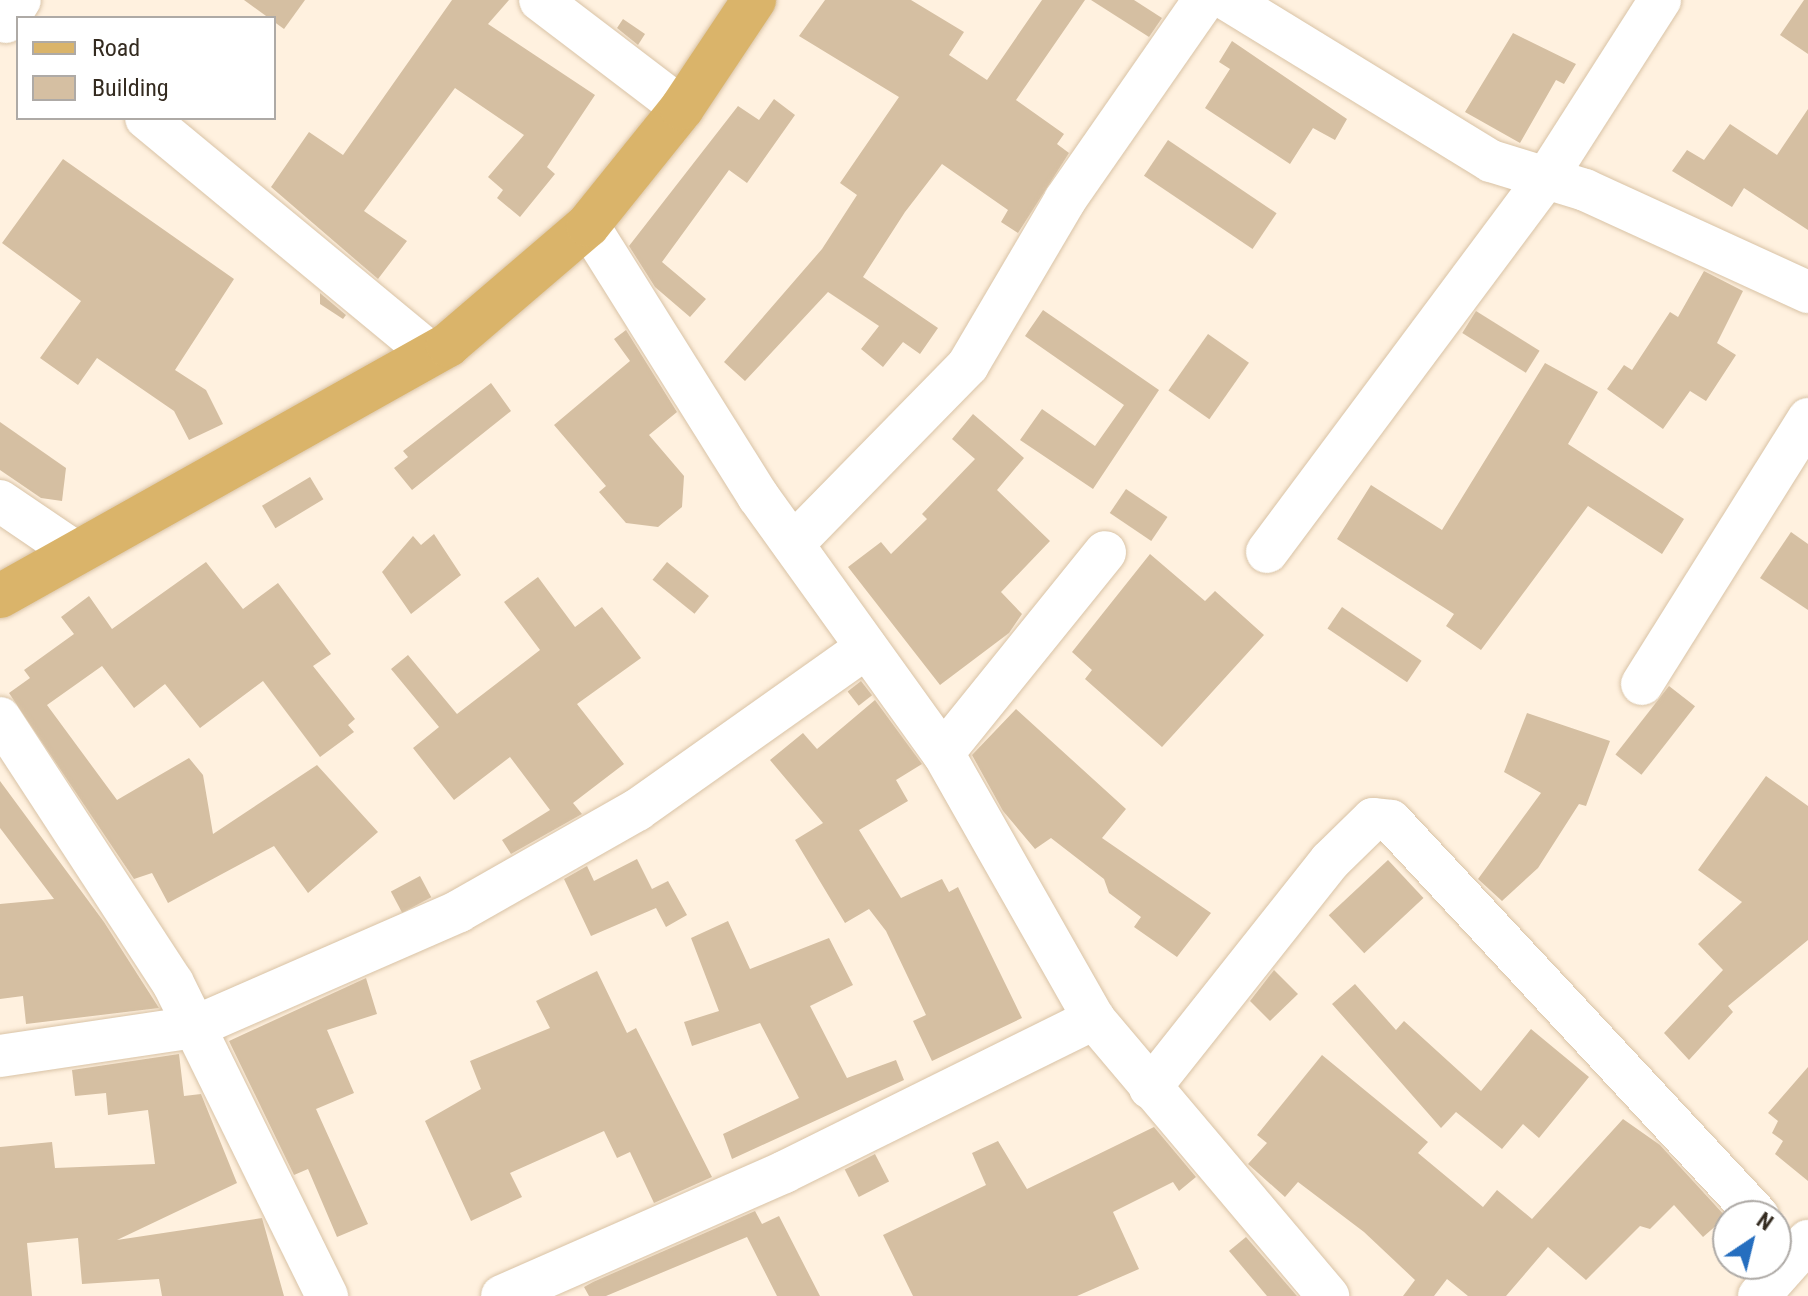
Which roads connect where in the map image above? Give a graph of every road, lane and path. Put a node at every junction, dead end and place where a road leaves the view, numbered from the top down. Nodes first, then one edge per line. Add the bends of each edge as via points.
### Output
1 (540, 0) edge
2 (754, 0) edge
3 (1204, 0) edge
4 (1228, 0) edge
5 (1660, 0) edge
6 (682, 108) junction
7 (148, 120) edge
8 (1548, 175) junction
9 (588, 225) junction
10 (1808, 292) edge
11 (431, 354) junction
12 (1808, 419) edge
13 (0, 501) edge
14 (793, 544) junction
15 (75, 552) junction
16 (1105, 552) dead end
17 (1267, 552) dead end
18 (0, 596) edge
19 (866, 648) junction
20 (1642, 684) dead end
21 (0, 718) edge
22 (943, 753) junction
23 (1094, 1019) junction
24 (194, 1027) junction
25 (0, 1056) edge
26 (1150, 1088) junction
27 (1743, 1200) edge
28 (1797, 1250) edge
29 (327, 1296) edge
30 (502, 1296) edge
31 (1328, 1296) edge
32 (1759, 1296) edge

1 - 6 street
2 - 6 main road
3 - 14 street via 1065,200 968,365
4 - 8 street via 1491,161
5 - 8 street
6 - 9 main road
7 - 11 street
8 - 10 street via 1710,241
8 - 17 street
9 - 11 main road
9 - 14 street
11 - 15 main road
12 - 20 street
13 - 15 street
14 - 19 street
15 - 18 main road
16 - 22 street
19 - 22 street
19 - 24 street via 558,858 459,911
21 - 24 street via 173,983
22 - 23 street
23 - 26 street
23 - 30 street via 784,1172
24 - 25 street
24 - 29 street
26 - 27 street via 1330,861 1373,819 1391,821
26 - 31 street
28 - 32 street

